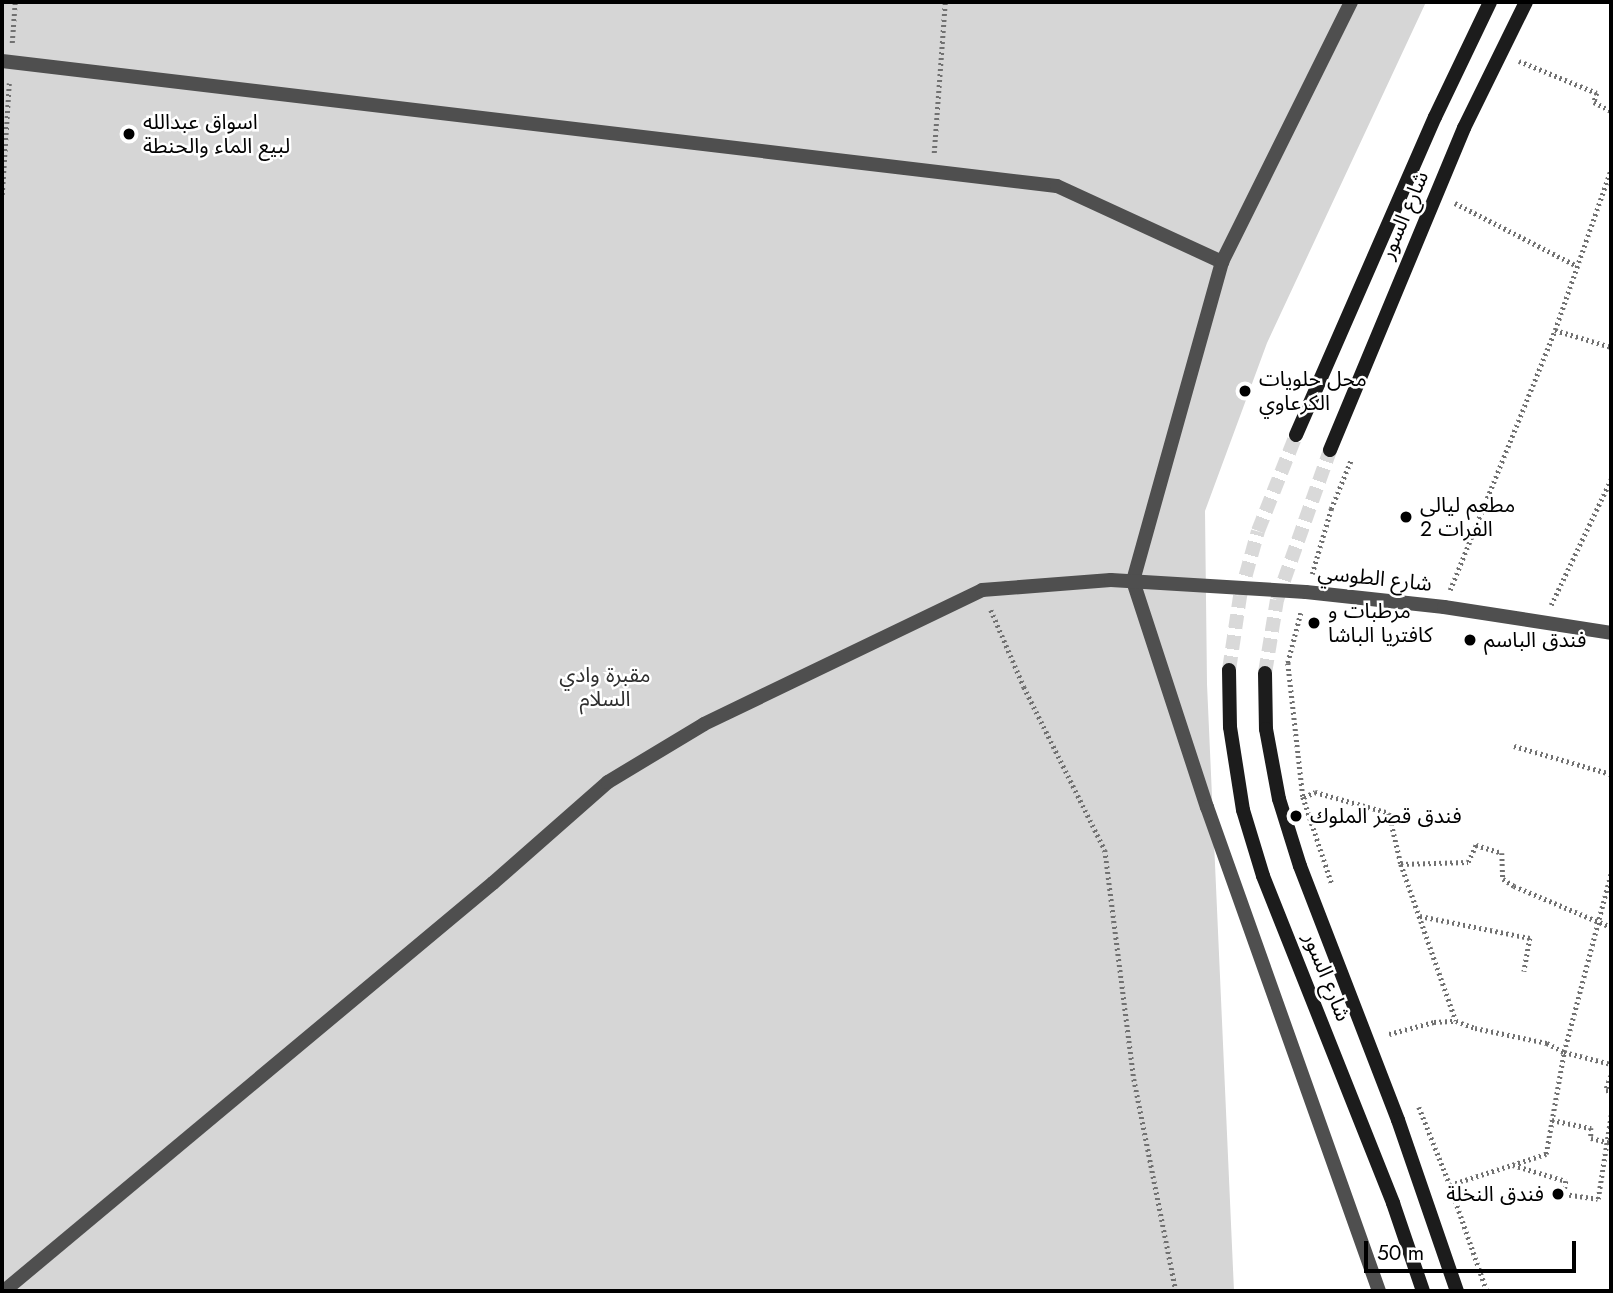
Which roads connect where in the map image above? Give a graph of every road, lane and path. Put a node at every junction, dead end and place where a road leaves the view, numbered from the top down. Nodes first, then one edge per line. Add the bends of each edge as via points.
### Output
1 (15, 2) edge
2 (945, 2) edge
3 (1351, 2) edge
4 (1490, 2) edge
5 (1526, 2) edge
6 (1525, 49) dead end
7 (6, 61) edge
8 (1519, 61) junction
9 (1514, 73) dead end
10 (1611, 111) edge
11 (1611, 169) edge
12 (933, 171) junction
13 (1460, 191) dead end
14 (2, 195) edge
15 (1455, 203) junction
16 (1450, 216) dead end
17 (1222, 262) junction
18 (1577, 266) junction
19 (1555, 330) junction
20 (1611, 347) edge
21 (1296, 435) tunnel mouth
22 (1330, 450) tunnel mouth
23 (1352, 458) dead end
24 (1611, 479) edge
25 (1133, 582) junction
26 (982, 590) junction
27 (1306, 592) junction
28 (1444, 607) junction
29 (1543, 621) junction
30 (1611, 633) edge
31 (1229, 670) tunnel mouth
32 (1265, 673) tunnel mouth
33 (1514, 746) dead end
34 (1611, 774) edge
35 (1303, 797) junction
36 (1401, 864) junction
37 (1611, 873) edge
38 (1336, 896) dead end
39 (1419, 916) junction
40 (1598, 922) junction
41 (1611, 928) edge
42 (1524, 971) dead end
43 (1456, 1021) junction
44 (1384, 1022) dead end
45 (1389, 1034) junction
46 (1394, 1047) dead end
47 (1564, 1052) junction
48 (1611, 1064) edge
49 (1611, 1076) edge
50 (1611, 1091) edge
51 (1414, 1097) dead end
52 (1611, 1115) edge
53 (1552, 1121) junction
54 (1609, 1142) edge
55 (1513, 1165) junction
56 (1450, 1185) junction
57 (4, 1291) edge
58 (1176, 1291) edge
59 (1379, 1291) edge
60 (1423, 1291) edge
61 (1457, 1291) edge
62 (1487, 1291) edge

1 - 7 path
2 - 12 path
3 - 17 street
4 - 21 main road, شارع السور
5 - 22 main road, شارع السور via 1464,128
6 - 8 path
7 - 12 street
7 - 14 path
8 - 9 path
8 - 10 path via 1597,93 1594,102
11 - 18 path
12 - 17 street via 1056,186
13 - 15 path
15 - 16 path
15 - 18 path
17 - 25 street
18 - 19 path
19 - 20 path
19 - 28 path
23 - 27 path
24 - 29 path
25 - 26 street, شارع الطوسي
25 - 27 street, شارع الطوسي
25 - 59 street via 1207,807
26 - 57 street via 704,724 608,782
26 - 58 path via 1024,687 1105,850 1134,1079
27 - 28 street, شارع الطوسي
27 - 35 path via 1288,663
28 - 29 street, شارع الطوسي
29 - 30 street, شارع الطوسي
31 - 60 main road, شارع السور via 1230,727 1243,810 1263,876 1394,1203
32 - 61 main road, شارع السور via 1266,729 1279,799
33 - 34 path
35 - 36 path via 1315,792 1389,814
35 - 38 path
36 - 39 path
36 - 40 path via 1468,862 1476,845 1502,853 1503,879 1514,886
37 - 40 path
39 - 42 path via 1530,938
39 - 43 path
40 - 41 path
40 - 47 path
43 - 45 path
43 - 47 path via 1547,1043
44 - 45 path
45 - 46 path
47 - 48 path
47 - 53 path
49 - 50 path via 1606,1090
51 - 56 path
52 - 54 path
53 - 54 path via 1591,1128 1591,1138
53 - 55 path via 1546,1154
54 - 55 path via 1598,1199 1564,1194 1566,1181
55 - 56 path
56 - 62 path

